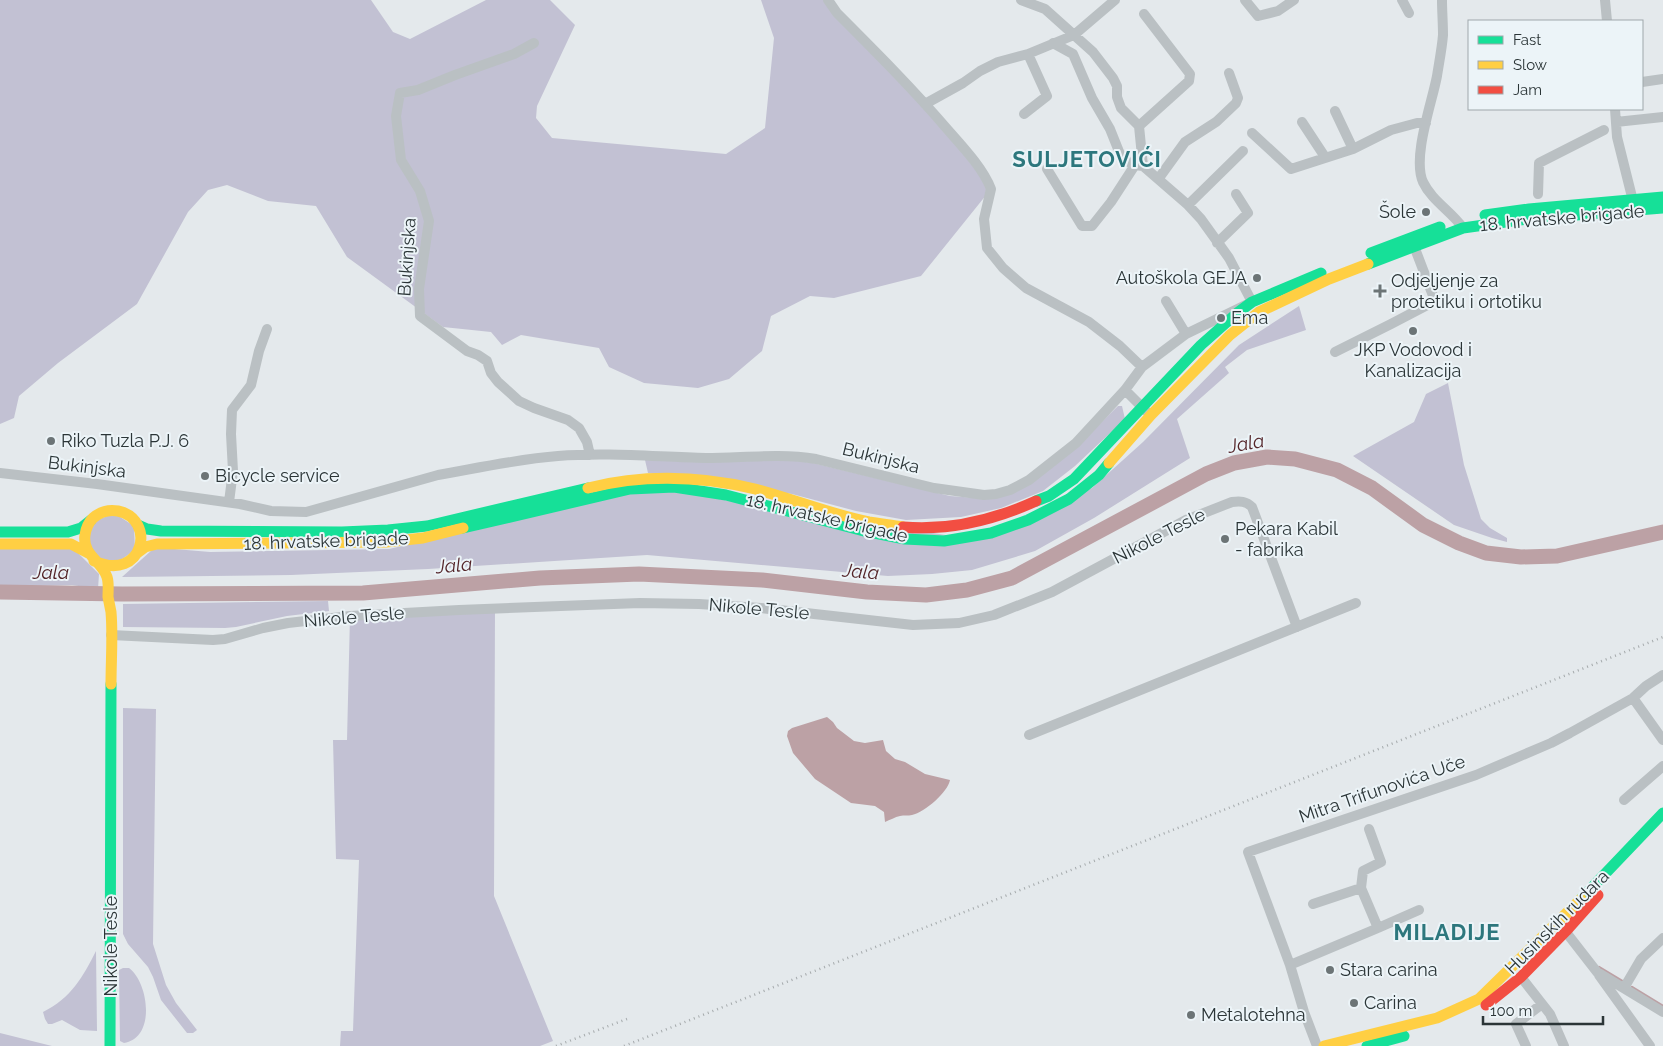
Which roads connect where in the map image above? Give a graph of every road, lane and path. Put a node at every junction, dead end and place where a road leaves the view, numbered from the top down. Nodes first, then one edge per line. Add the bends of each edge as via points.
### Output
1 (828, 0) edge
2 (1021, 0) edge
3 (1115, 0) edge
4 (1245, 0) edge
5 (1294, 0) edge
6 (1402, 0) edge
7 (1442, 0) edge
8 (1605, 0) edge
9 (1612, 0) edge
10 (1409, 13) dead end
11 (1144, 14) dead end
12 (1606, 19) edge
13 (1074, 35) junction
14 (534, 43) dead end
15 (1054, 43) junction
16 (1028, 54) junction
17 (1229, 73) dead end
18 (1663, 79) edge
19 (1643, 82) edge
20 (925, 104) junction
21 (1615, 110) edge
22 (1335, 111) dead end
23 (1024, 114) dead end
24 (1663, 117) edge
25 (1302, 122) dead end
26 (1426, 122) junction
27 (1616, 122) junction
28 (1139, 126) junction
29 (1604, 130) dead end
30 (1252, 133) dead end
31 (1353, 149) junction
32 (1243, 151) dead end
33 (1324, 157) junction
34 (1139, 166) junction
35 (1047, 169) dead end
36 (1158, 178) junction
37 (1236, 194) dead end
38 (1538, 194) dead end
39 (1663, 197) edge
40 (1633, 201) junction
41 (1188, 204) junction
42 (1663, 208) edge
43 (1460, 224) junction
44 (1217, 243) junction
45 (1414, 246) junction
46 (1166, 301) dead end
47 (1252, 302) junction
48 (267, 329) dead end
49 (1186, 334) junction
50 (1335, 352) dead end
51 (1142, 367) junction
52 (1125, 390) junction
53 (1146, 411) junction
54 (590, 454) junction
55 (0, 473) edge
56 (229, 502) junction
57 (90, 520) junction
58 (138, 525) junction
59 (0, 532) edge
60 (0, 544) edge
61 (137, 553) junction
62 (91, 557) junction
63 (126, 564) junction
64 (112, 580) junction
65 (1356, 603) dead end
66 (1297, 627) junction
67 (111, 635) junction
68 (1663, 675) edge
69 (1633, 698) junction
70 (1029, 735) dead end
71 (1663, 740) edge
72 (1663, 766) edge
73 (1624, 800) dead end
74 (1663, 813) edge
75 (1663, 824) edge
76 (1369, 829) dead end
77 (1361, 888) junction
78 (1313, 904) dead end
79 (1419, 910) dead end
80 (1562, 927) junction
81 (1378, 928) junction
82 (1663, 938) edge
83 (1290, 965) junction
84 (1598, 972) junction
85 (1521, 977) junction
86 (1624, 988) junction
87 (1542, 1004) junction
88 (1663, 1012) edge
89 (1375, 1045) edge
90 (110, 1046) edge
91 (1317, 1046) edge
92 (1324, 1046) edge
93 (1526, 1046) edge
94 (1564, 1046) edge
95 (1650, 1046) edge

1 - 20 street
2 - 13 street via 1045,10
3 - 13 street
4 - 5 street via 1258,16 1278,11
6 - 10 street
7 - 26 street via 1443,34
8 - 12 street
9 - 12 street
11 - 28 street via 1190,74 1189,81
13 - 15 street
13 - 28 street via 1093,52 1113,78 1118,86 1120,108
14 - 54 street, Bukinjska via 514,54 418,90 400,93 396,116 401,160 420,191 429,221 419,289 420,316 467,351 487,361 498,382 519,401 568,420 579,428
15 - 16 street
15 - 34 street via 1073,54 1122,159
16 - 20 street via 998,62
16 - 23 street via 1047,96
17 - 36 street via 1238,98 1236,103 1216,122 1185,142
18 - 19 street
20 - 51 street via 965,149 989,184 991,189 984,219 987,248 1003,268 1026,288 1089,322
21 - 27 street
22 - 31 street
24 - 27 street
25 - 33 street
26 - 31 street via 1391,130
26 - 43 street via 1419,162 1422,181
27 - 40 street
28 - 34 street
29 - 38 street via 1539,163
30 - 33 street via 1291,169
31 - 33 street
32 - 41 street
34 - 35 street via 1092,226 1082,226
34 - 36 street
36 - 41 street
37 - 44 street via 1248,213
39 - 40 main road, 18. hrvatske brigade
40 - 43 main road, 18. hrvatske brigade via 1519,210
41 - 44 street
42 - 43 main road, 18. hrvatske brigade
43 - 45 main road, 18. hrvatske brigade
43 - 47 main road, 18. hrvatske brigade via 1353,260
44 - 47 street via 1230,258
45 - 50 street via 1435,301
45 - 53 main road, 18. hrvatske brigade via 1329,279 1259,312
46 - 49 street
47 - 49 street, Bukinjska
47 - 53 main road, 18. hrvatske brigade via 1201,345
48 - 56 street via 250,385 232,410 233,471
49 - 51 street, Bukinjska
51 - 52 street, Bukinjska
52 - 53 street
52 - 54 street, Bukinjska via 1076,443 1029,480 996,494 934,488 796,456 707,458
53 - 58 main road, 18. hrvatske brigade via 1074,479 1049,496 986,520 936,528 869,522 754,489 683,478 616,481 427,526 388,530 161,532
53 - 61 main road, 18. hrvatske brigade via 1099,475 1069,499 1028,520 991,533 944,540 864,531 726,495 674,487 630,489 423,538 358,543 157,544
54 - 56 street, Bukinjska via 529,459 447,474 306,512 271,511
55 - 56 street, Bukinjska
57 - 58 main road via 106,510 116,510 125,513
57 - 59 main road via 81,528 68,532
57 - 62 main road via 84,545
58 - 61 main road via 141,544
60 - 62 main road via 70,544 80,547
61 - 63 main road
62 - 63 main road via 110,567
62 - 64 main road
63 - 64 main road, Nikole Tesle
64 - 67 main road, Nikole Tesle via 115,597
65 - 66 street
66 - 67 street, Nikole Tesle via 1252,507 1239,501 1186,520 1052,592 994,615 937,626 761,608 640,603 358,616 288,623 213,640
66 - 70 street
67 - 90 main road, Nikole Tesle
68 - 69 street, Mitra Trifunovića Uče
69 - 71 street
69 - 83 street, Mitra Trifunovića Uče via 1552,743 1476,775 1248,852
72 - 73 street
74 - 80 main road, Husinskih rudara
75 - 80 main road, Husinskih rudara
76 - 77 street, Mitra Trifunovića Uče via 1381,862 1363,871
77 - 78 street
77 - 81 street
79 - 81 street
80 - 84 street
80 - 85 main road, Husinskih rudara
80 - 92 main road, Husinskih rudara via 1479,999 1437,1018
81 - 83 street
82 - 86 street via 1641,959
83 - 91 street, Mitra Trifunovića Uče
84 - 86 street
84 - 95 street
85 - 87 street
85 - 89 main road, Husinskih rudara via 1482,1007 1438,1026
86 - 88 street
87 - 93 street via 1516,1024
87 - 94 street

